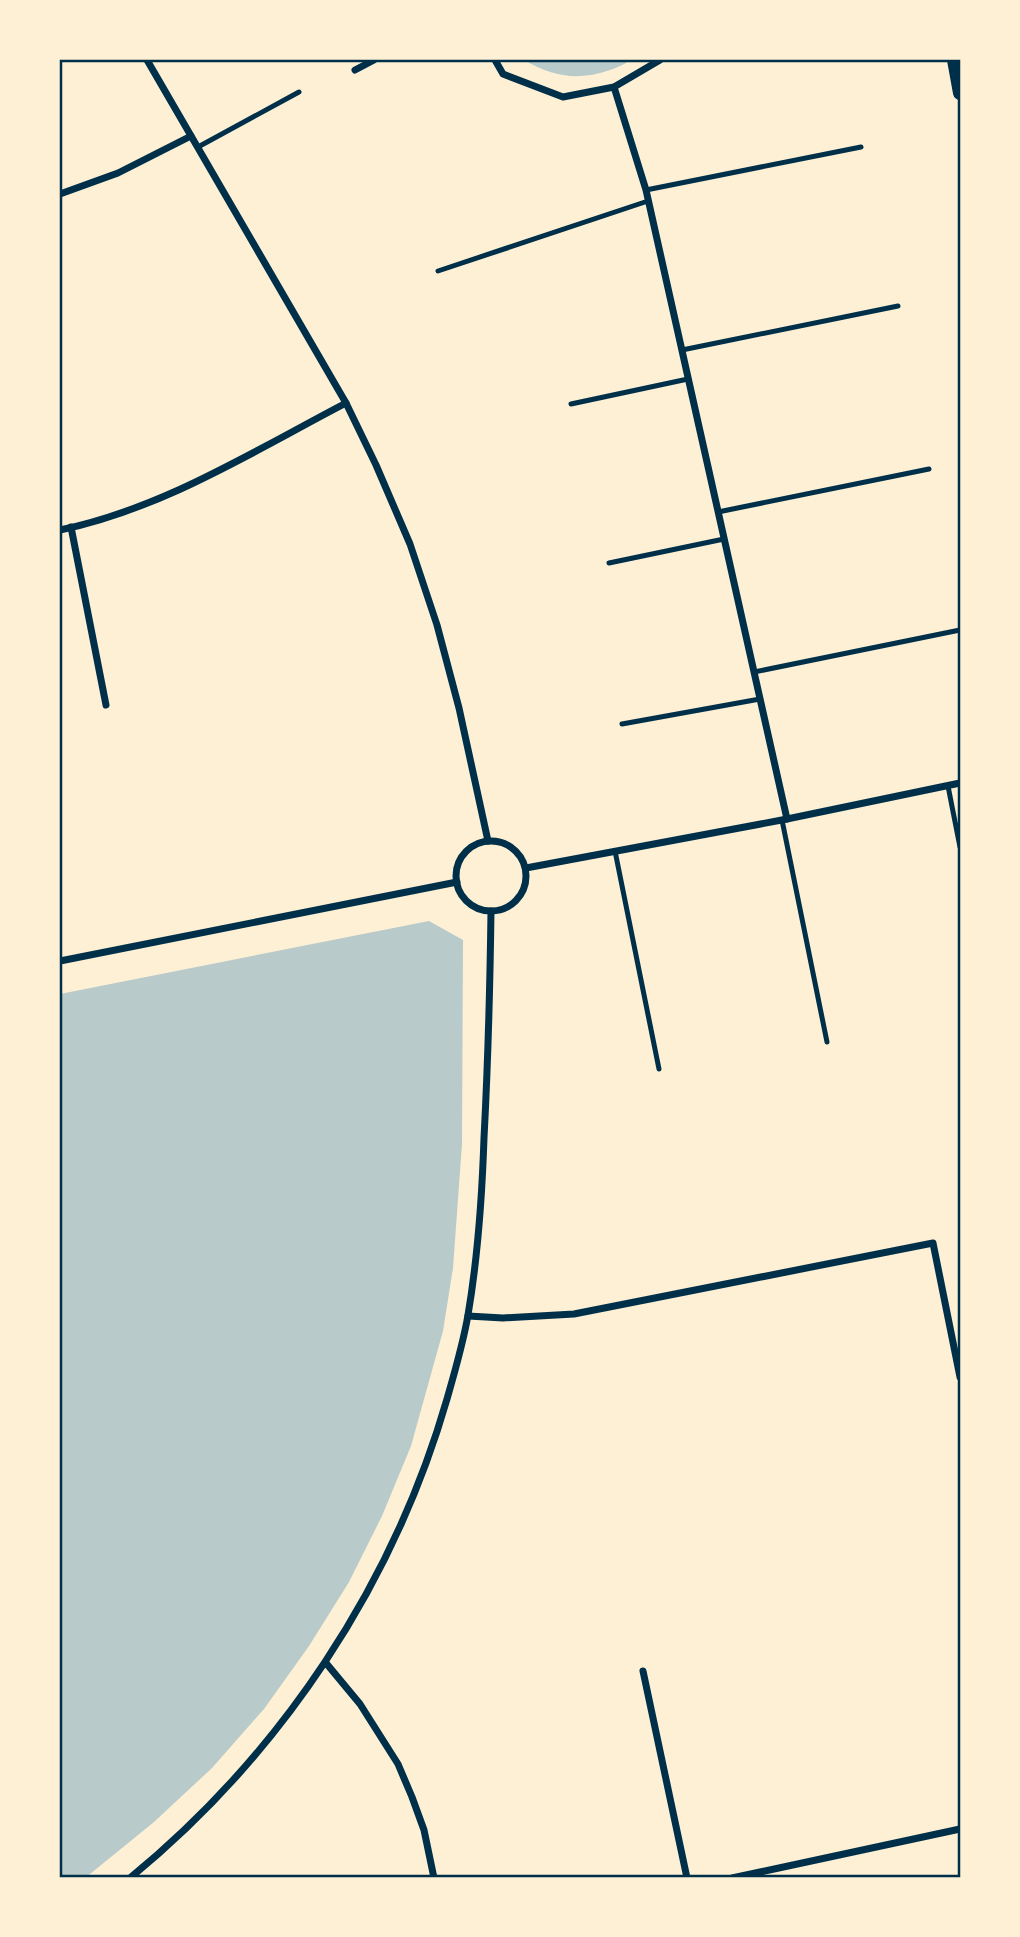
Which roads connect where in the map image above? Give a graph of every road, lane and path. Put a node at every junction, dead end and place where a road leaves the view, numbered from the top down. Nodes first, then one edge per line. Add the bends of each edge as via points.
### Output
1 (147, 60) edge
2 (374, 60) edge
3 (495, 60) edge
4 (660, 60) edge
5 (954, 60) edge
6 (355, 70) dead end
7 (614, 87) junction
8 (299, 92) dead end
9 (961, 93) edge
10 (191, 136) junction
11 (198, 147) junction
12 (861, 147) dead end
13 (646, 190) junction
14 (60, 194) edge
15 (649, 201) junction
16 (438, 271) dead end
17 (898, 306) dead end
18 (682, 350) junction
19 (688, 379) junction
20 (346, 403) junction
21 (571, 404) dead end
22 (929, 469) dead end
23 (718, 512) junction
24 (71, 527) junction
25 (60, 530) edge
26 (724, 539) junction
27 (609, 563) dead end
28 (961, 630) edge
29 (754, 673) junction
30 (760, 699) junction
31 (106, 705) dead end
32 (622, 724) dead end
33 (961, 783) edge
34 (948, 786) junction
35 (784, 819) junction
36 (488, 841) junction
37 (961, 847) edge
38 (615, 851) junction
39 (526, 868) junction
40 (457, 882) junction
41 (491, 912) junction
42 (60, 961) edge
43 (827, 1042) dead end
44 (659, 1069) dead end
45 (468, 1316) junction
46 (961, 1377) edge
47 (326, 1663) junction
48 (643, 1671) dead end
49 (961, 1829) edge
50 (130, 1878) edge
51 (434, 1878) edge
52 (687, 1878) edge
53 (732, 1878) edge

1 - 10 street
2 - 6 street
3 - 7 street via 503,74 563,97
4 - 7 street
5 - 9 main road
7 - 13 street
8 - 11 lane
10 - 11 street
10 - 14 street via 118,173
11 - 20 street
12 - 13 lane
13 - 15 street
15 - 16 lane
15 - 18 street
17 - 18 lane
18 - 19 street
19 - 21 lane
19 - 23 street
20 - 24 street via 183,488
20 - 36 street via 410,544 437,625
22 - 23 lane
23 - 26 street
24 - 25 street
24 - 31 street
26 - 27 lane
26 - 29 street
28 - 29 lane
29 - 30 street
30 - 32 lane
30 - 35 street
33 - 34 street
34 - 35 street
34 - 37 lane
35 - 38 street
35 - 43 lane
36 - 39 street via 512,847
36 - 40 street via 467,850 460,859
38 - 39 street
38 - 44 lane
39 - 41 street via 523,893 504,909
40 - 41 street via 468,903
40 - 42 street
41 - 45 street via 480,1234
45 - 46 street via 574,1314 933,1243
45 - 47 street via 435,1440 405,1517
47 - 50 street via 286,1719 217,1798
47 - 51 street via 360,1704 398,1764 424,1830
48 - 52 street
49 - 53 street

